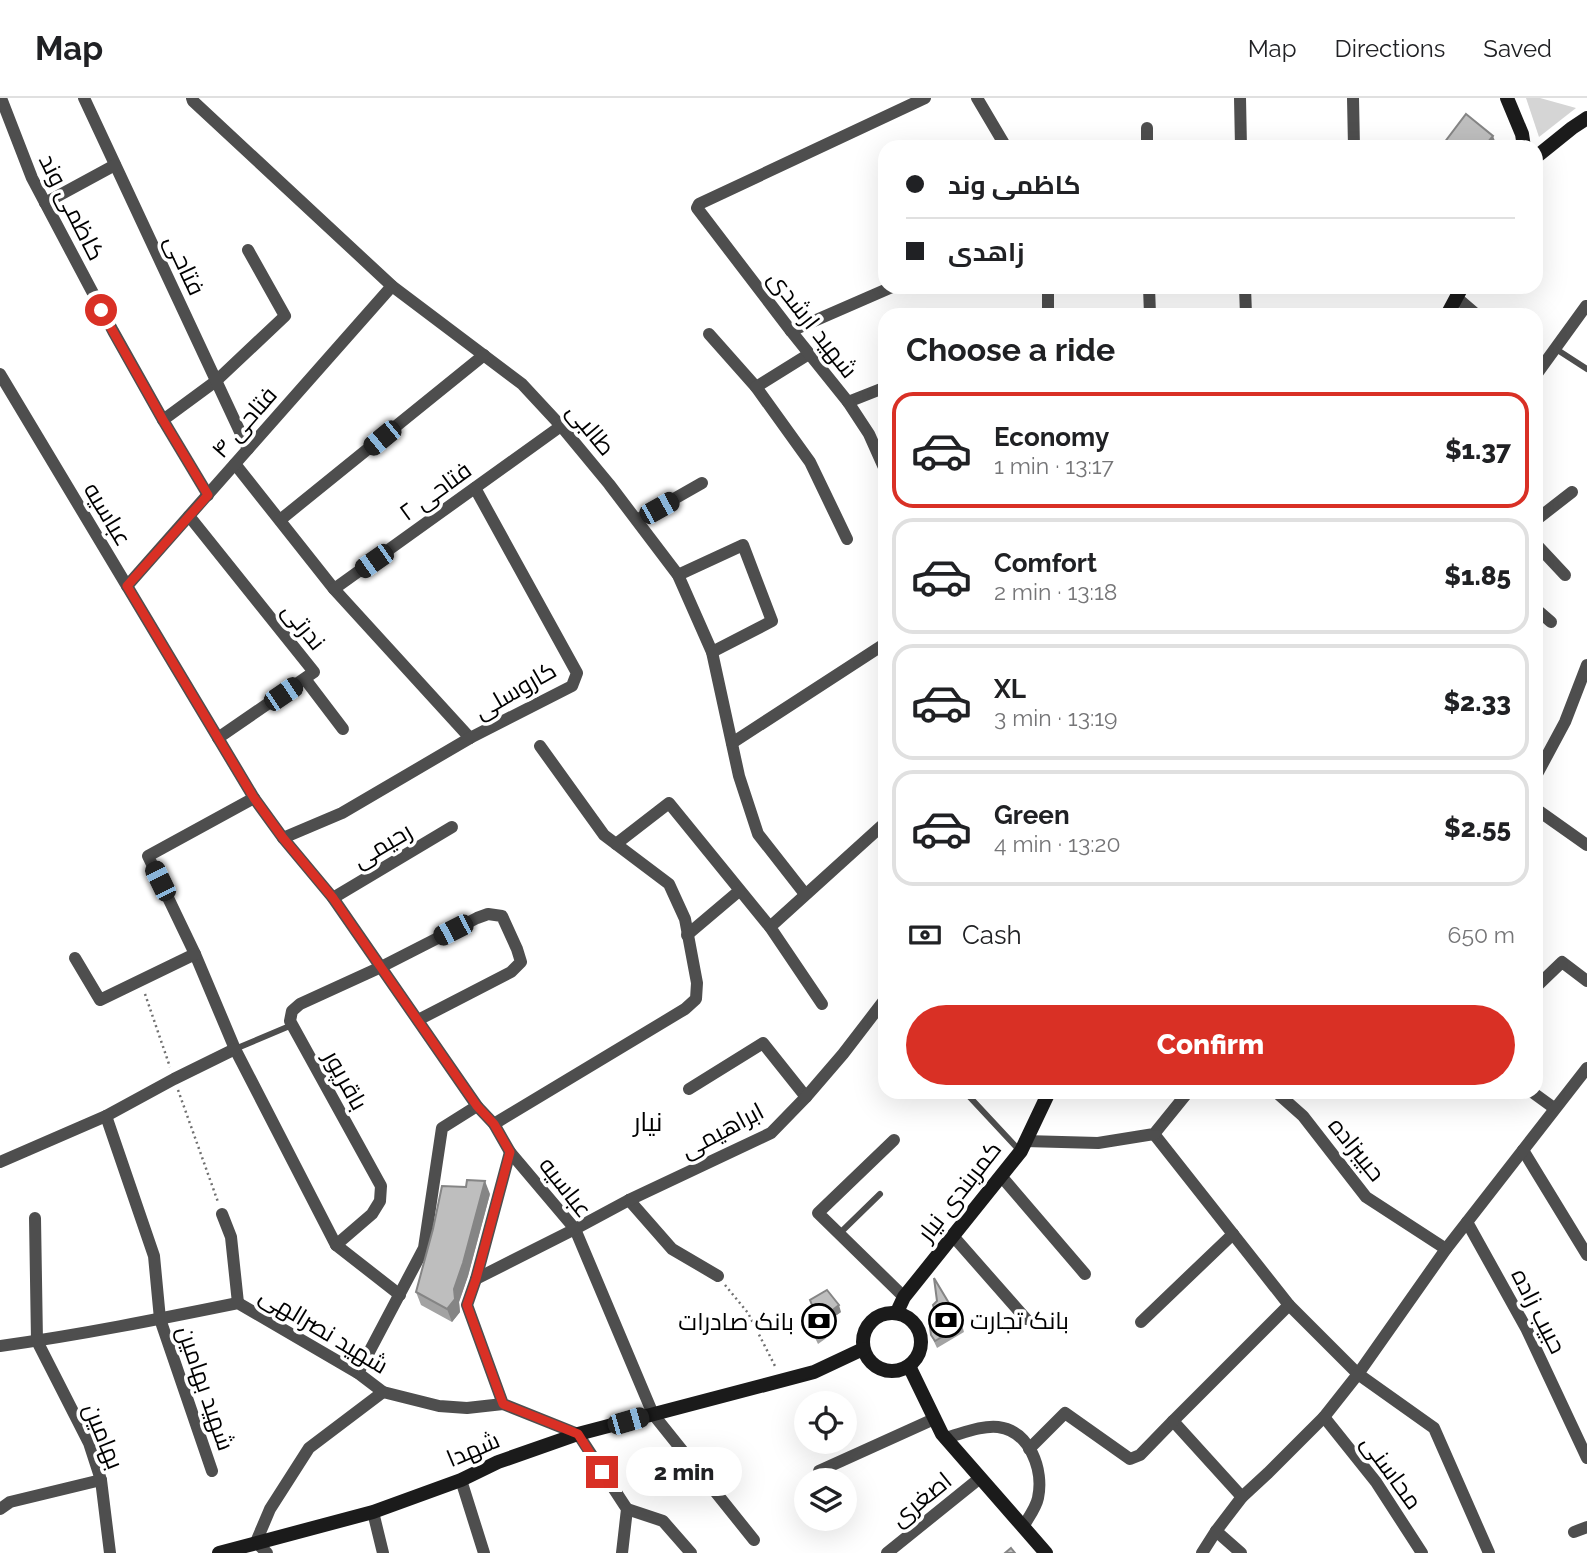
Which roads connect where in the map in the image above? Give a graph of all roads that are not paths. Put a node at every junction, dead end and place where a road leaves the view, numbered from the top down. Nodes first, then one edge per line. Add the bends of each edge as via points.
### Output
1 (1, 98) edge
2 (84, 98) edge
3 (192, 98) edge
4 (925, 98) edge
5 (977, 98) edge
6 (1240, 98) edge
7 (1353, 98) edge
8 (1507, 98) edge
9 (1587, 118) edge
10 (1147, 128) dead end
11 (1002, 140) edge
12 (1147, 140) edge
13 (1241, 140) edge
14 (1354, 140) edge
15 (1522, 140) edge
16 (1543, 151) edge
17 (115, 165) junction
18 (45, 203) junction
19 (248, 250) dead end
20 (393, 286) junction
21 (878, 293) edge
22 (1461, 294) edge
23 (1586, 306) edge
24 (1472, 308) edge
25 (791, 331) junction
26 (709, 334) dead end
27 (1555, 349) junction
28 (809, 354) junction
29 (484, 355) junction
30 (1543, 364) edge
31 (1587, 369) edge
32 (0, 374) edge
33 (216, 382) junction
34 (757, 387) junction
35 (878, 390) edge
36 (848, 402) junction
37 (163, 420) junction
38 (561, 426) junction
39 (878, 438) edge
40 (872, 440) junction
41 (248, 449) junction
42 (878, 454) edge
43 (235, 464) junction
44 (702, 483) dead end
45 (475, 488) junction
46 (1572, 492) dead end
47 (208, 495) junction
48 (1543, 515) edge
49 (189, 516) junction
50 (280, 520) junction
51 (637, 520) junction
52 (846, 539) dead end
53 (1543, 551) edge
54 (678, 575) junction
55 (1565, 575) dead end
56 (127, 586) junction
57 (334, 589) junction
58 (1543, 615) edge
59 (1551, 622) dead end
60 (878, 648) edge
61 (712, 652) junction
62 (1587, 665) edge
63 (305, 679) junction
64 (342, 729) dead end
65 (219, 738) junction
66 (470, 738) junction
67 (732, 743) junction
68 (540, 746) dead end
69 (1543, 763) edge
70 (254, 798) junction
71 (1543, 814) edge
72 (452, 827) dead end
73 (878, 829) edge
74 (283, 838) junction
75 (616, 844) junction
76 (1587, 845) edge
77 (739, 891) junction
78 (805, 894) junction
79 (333, 898) junction
80 (770, 927) junction
81 (687, 935) junction
82 (195, 954) junction
83 (75, 958) dead end
84 (381, 967) junction
85 (1543, 981) edge
86 (1587, 981) edge
87 (822, 1004) dead end
88 (878, 1009) edge
89 (418, 1020) junction
90 (292, 1025) junction
91 (235, 1049) junction
92 (1587, 1068) edge
93 (689, 1089) dead end
94 (806, 1097) junction
95 (973, 1099) edge
96 (1046, 1099) edge
97 (1182, 1099) edge
98 (1284, 1099) edge
99 (1542, 1099) edge
100 (477, 1106) junction
101 (1554, 1108) junction
102 (106, 1116) junction
103 (494, 1124) junction
104 (1154, 1134) junction
105 (894, 1140) dead end
106 (1023, 1146) junction
107 (1523, 1150) junction
108 (510, 1152) junction
109 (0, 1162) edge
110 (1001, 1176) junction
111 (880, 1194) dead end
112 (629, 1200) junction
113 (222, 1214) road end
114 (35, 1218) dead end
115 (1467, 1222) junction
116 (575, 1229) junction
117 (839, 1234) junction
118 (1233, 1234) junction
119 (953, 1236) junction
120 (336, 1245) junction
121 (1446, 1249) junction
122 (1587, 1255) edge
123 (1085, 1274) dead end
124 (718, 1276) road end
125 (476, 1279) junction
126 (400, 1295) junction
127 (904, 1297) junction
128 (238, 1303) junction
129 (1289, 1305) junction
130 (897, 1312) junction
131 (160, 1319) junction
132 (1027, 1319) dead end
133 (1141, 1322) dead end
134 (37, 1341) junction
135 (0, 1346) edge
136 (863, 1349) junction
137 (909, 1366) junction
138 (358, 1373) junction
139 (1358, 1374) junction
140 (383, 1392) junction
141 (503, 1404) junction
142 (653, 1414) junction
143 (1324, 1417) junction
144 (934, 1419) junction
145 (1173, 1421) junction
146 (578, 1434) junction
147 (945, 1438) junction
148 (1030, 1449) junction
149 (1587, 1458) edge
150 (826, 1468) edge
151 (212, 1471) dead end
152 (980, 1478) junction
153 (101, 1480) junction
154 (461, 1480) junction
155 (1242, 1497) junction
156 (0, 1509) edge
157 (627, 1509) junction
158 (373, 1513) junction
159 (1023, 1527) junction
160 (1587, 1527) edge
161 (1216, 1531) junction
162 (1574, 1532) dead end
163 (754, 1540) dead end
164 (256, 1542) junction
165 (110, 1553) edge
166 (219, 1553) edge
167 (267, 1553) edge
168 (383, 1553) edge
169 (484, 1553) edge
170 (622, 1553) edge
171 (691, 1553) edge
172 (887, 1553) edge
173 (1046, 1553) edge
174 (1202, 1553) edge
175 (1241, 1553) edge
176 (1422, 1553) edge
177 (1489, 1553) edge

1 - 18 street, کاظمی وند
2 - 17 street, فتاحی
3 - 20 street, طالبی
4 - 25 street, شهید ارشدی via 699,204 697,208
5 - 11 street
6 - 13 street
7 - 14 street
8 - 15 street
9 - 16 street
10 - 12 street
17 - 18 street
17 - 33 street, فتاحی
18 - 37 street, کاظمی وند
19 - 33 street via 285,316
20 - 29 street, طالبی
20 - 41 street, فتاحی ۴
21 - 25 street
22 - 24 street
23 - 27 street
25 - 28 street, شهید ارشدی
26 - 34 street
27 - 30 street
27 - 31 lane
28 - 34 street
28 - 36 street, شهید ارشدی
29 - 38 street, طالبی via 522,384
29 - 50 street
32 - 56 street, عباسیه
33 - 37 street
33 - 41 street, فتاحی
34 - 52 street via 810,462
35 - 36 street
36 - 40 street, شهید ارشدی
37 - 47 street, کاظمی وند
38 - 45 street, فتاحی ۲
38 - 51 street, طالبی
39 - 40 street
40 - 42 street, شهید ارشدی
41 - 43 street, فتاحی ۴
43 - 47 street, فتاحی ۴
43 - 50 street
44 - 51 street
45 - 57 street, فتاحی ۲
45 - 66 street, کاروسلی via 577,673 572,686
46 - 48 street
47 - 49 street, فتاحی ۴
49 - 56 street, فتاحی ۴
49 - 63 street, ندرتی via 313,670
50 - 57 street
51 - 54 street, طالبی
53 - 55 street
54 - 61 street, طالبی
54 - 61 street via 743,545 772,621
56 - 65 street, عباسیه
57 - 66 street
58 - 59 street
60 - 67 street
61 - 67 street, طالبی
62 - 69 street
63 - 64 street
63 - 65 street, ندرتی
65 - 70 street, عباسیه
66 - 74 street, کاروسلی via 342,813
67 - 78 street, طالبی via 758,834
68 - 75 street via 604,835
70 - 74 street, عباسیه
70 - 82 street via 148,856
71 - 76 street
72 - 79 street, رحیمی
73 - 78 street
74 - 79 street, عباسیه
75 - 77 street via 669,803
75 - 81 street via 669,884
77 - 80 street
77 - 81 street
78 - 80 street
79 - 84 street, عباسیه
80 - 87 street
81 - 103 street via 696,999
82 - 83 street via 100,1000
82 - 91 street
84 - 89 street, عباسیه
84 - 89 street via 477,918 502,916 521,961 511,972
84 - 90 street via 300,1004 292,1011
85 - 86 street via 1562,962
88 - 94 street, ابراهیمی
89 - 100 street, عباسیه
90 - 91 lane
90 - 120 street, باقرپور via 381,1186 380,1201 372,1214
91 - 102 street
91 - 120 street
92 - 101 street
93 - 94 street via 763,1043
94 - 112 street, ابراهیمی via 771,1133
95 - 106 lane
96 - 106 street, کمربندی نیار
97 - 104 street
98 - 121 street, حبیبزاده via 1303,1116 1366,1197
99 - 101 street
100 - 103 street, عباسیه
100 - 126 street via 442,1128 424,1248
101 - 107 street
102 - 109 street
102 - 131 street, شهید بهامین via 153,1256
103 - 108 street, عباسیه
104 - 106 street via 1098,1143
104 - 118 street
105 - 117 street via 818,1213
106 - 110 street, کمربندی نیار
107 - 115 street
107 - 122 street
108 - 116 street, عباسیه
108 - 125 street
110 - 119 street, کمربندی نیار
110 - 123 street
111 - 117 lane
112 - 116 street, ابراهیمی
112 - 124 street via 672,1249
113 - 128 street via 231,1237
114 - 134 street
115 - 121 street
115 - 149 street, حبیب زاده via 1526,1328
116 - 125 street, ابراهیمی
116 - 142 street, عباسیه
117 - 127 street
118 - 129 street
118 - 133 street
119 - 127 street, کمربندی نیار
119 - 132 street
120 - 126 street
121 - 139 street
125 - 141 street via 467,1305
126 - 138 street
127 - 130 street, کمربندی نیار
128 - 131 street, شهید نصرالهی
128 - 138 street, شهید نصرالهی
129 - 139 street
129 - 145 street
130 - 136 street via 882,1313 870,1321 863,1334
130 - 137 street via 919,1330 920,1350
131 - 134 street, شهید نصرالهی
131 - 151 street, شهید بهامین
134 - 135 street, شهید نصرالهی
134 - 153 street, بهامین via 89,1443
136 - 137 street via 882,1370
136 - 142 street, شهدا via 782,1381
137 - 144 street
138 - 140 street, شهید نصرالهی
139 - 143 street
139 - 177 street via 1434,1428
140 - 141 street, شهید نصرالهی via 439,1406
140 - 164 street via 309,1448 270,1509
141 - 146 street
142 - 146 street, شهدا
142 - 163 street, عباسیه
143 - 155 street
143 - 176 street, محاسنی via 1377,1482
144 - 147 street
144 - 150 street
145 - 148 street via 1140,1455 1130,1459 1065,1413
145 - 155 street
146 - 154 street, شهدا
146 - 157 street
147 - 148 street via 996,1426 1016,1431
147 - 152 street
148 - 159 street via 1040,1479 1037,1501
152 - 159 street
152 - 172 street, اصغری
153 - 156 street via 10,1502
153 - 165 street, بهامین
154 - 158 street, شهدا
154 - 169 street
155 - 161 street
157 - 170 street
157 - 171 street via 663,1521
158 - 164 street, شهدا
158 - 168 street
159 - 173 street
160 - 162 street
161 - 174 street
161 - 175 street
164 - 166 street, شهدا
164 - 167 street

